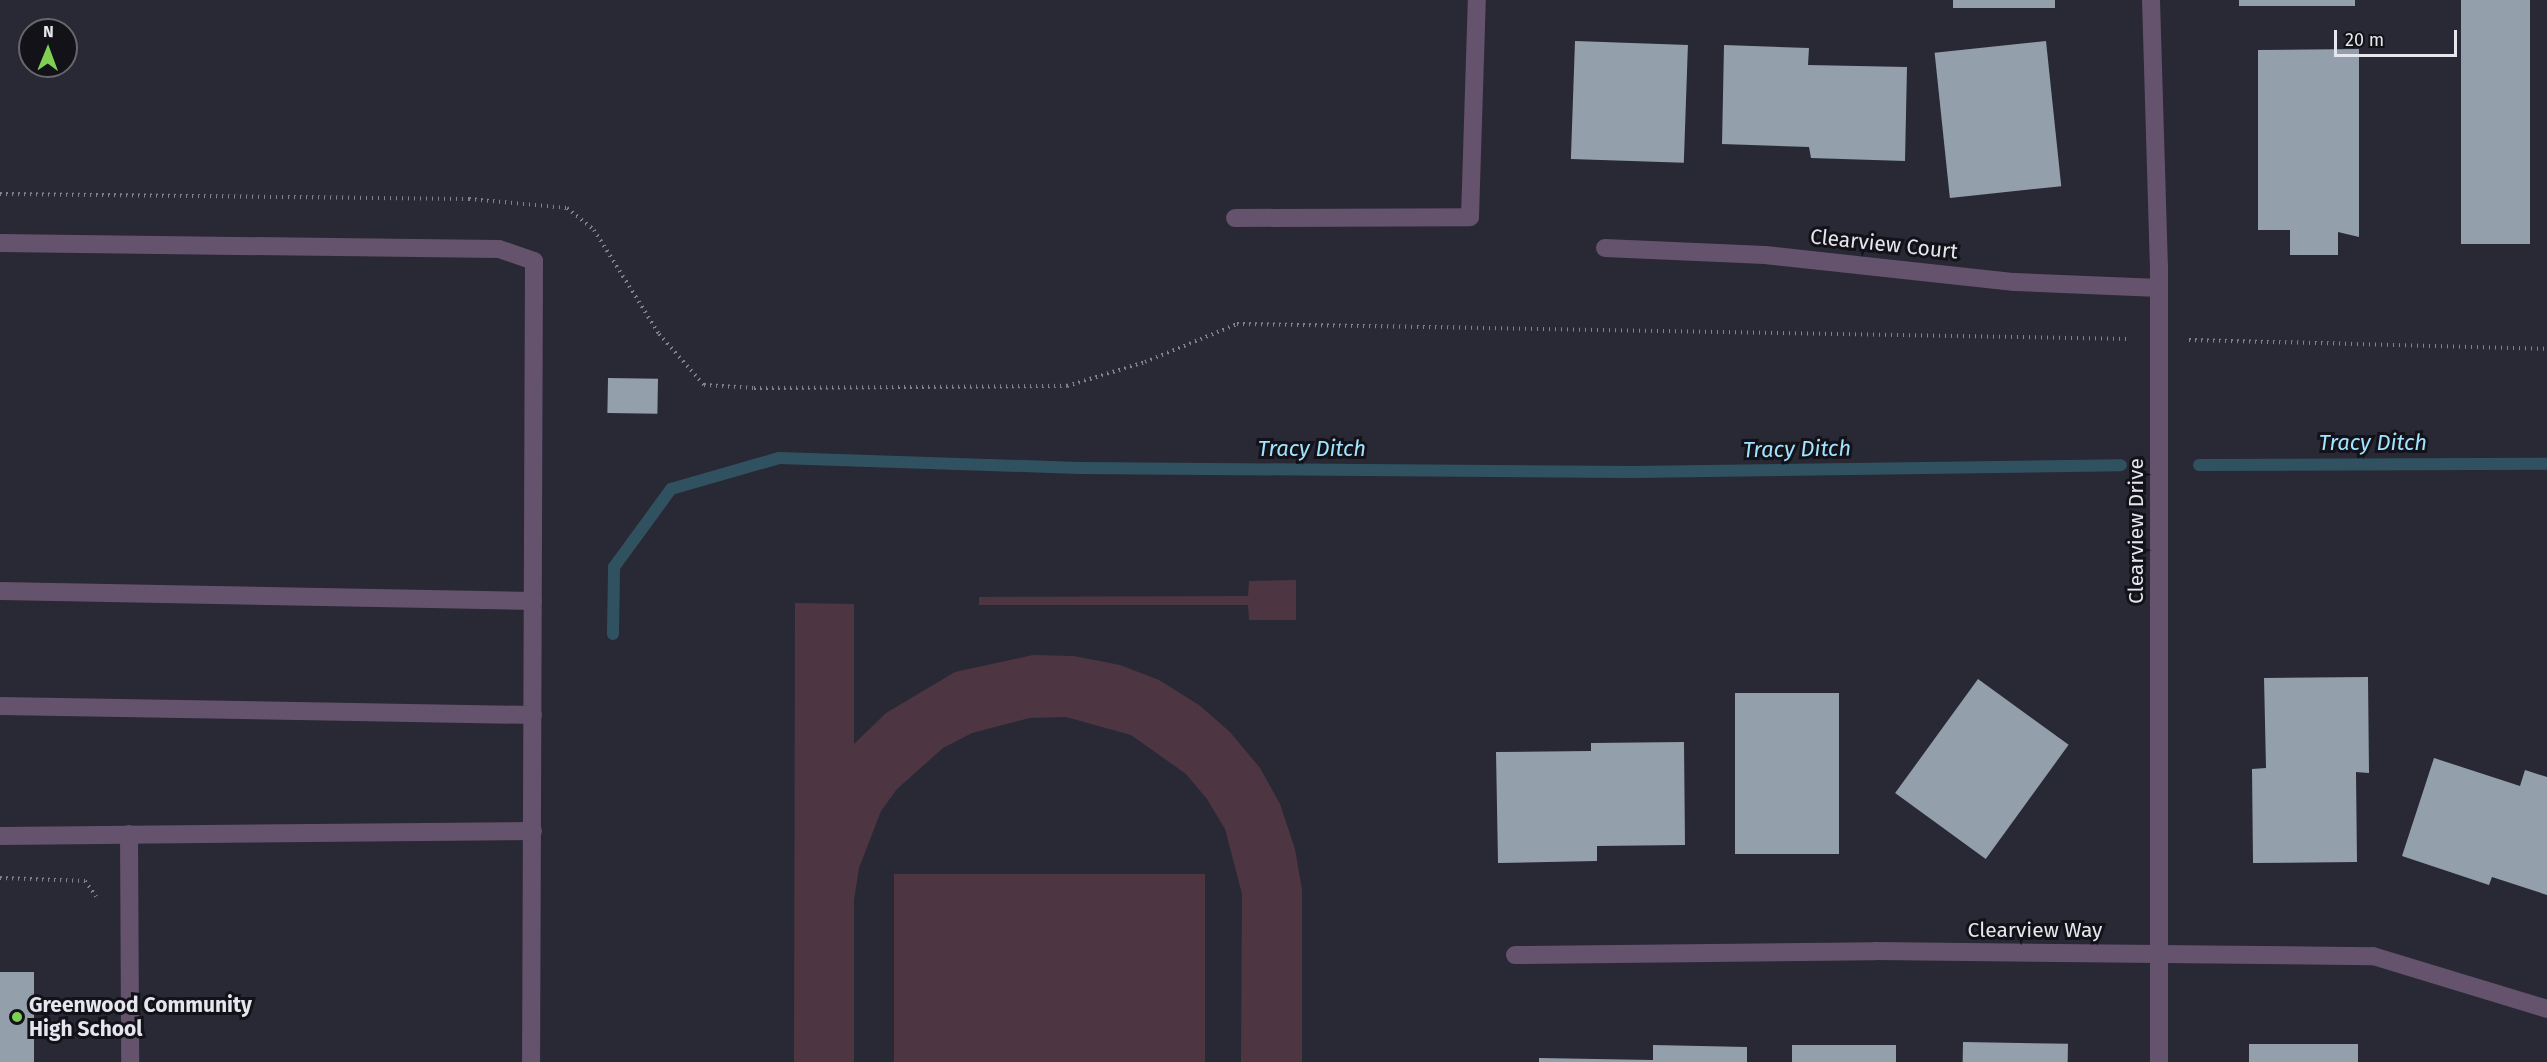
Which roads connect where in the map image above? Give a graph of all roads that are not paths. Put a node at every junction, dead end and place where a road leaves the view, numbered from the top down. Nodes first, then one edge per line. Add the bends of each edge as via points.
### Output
1 (1477, 0) edge
2 (2151, 0) edge
3 (1235, 218) dead end
4 (0, 243) edge
5 (1605, 248) dead end
6 (2158, 288) junction
7 (0, 591) edge
8 (533, 601) junction
9 (0, 706) edge
10 (533, 715) junction
11 (533, 831) junction
12 (129, 834) junction
13 (0, 836) edge
14 (2160, 954) junction
15 (1515, 955) dead end
16 (2547, 1009) edge
17 (130, 1062) edge
18 (531, 1062) edge
19 (2159, 1062) edge

1 - 3 street via 1470,217
2 - 6 street, Clearview Drive
4 - 8 street via 499,249 534,261
5 - 6 street, Clearview Court via 1776,256 2015,282
6 - 14 street, Clearview Drive
7 - 8 street
8 - 10 street
9 - 10 street
10 - 11 street
11 - 12 street
11 - 18 street
12 - 13 street
12 - 17 street
14 - 15 street, Clearview Way
14 - 16 street, Clearview Way via 2373,956
14 - 19 street, Clearview Drive

